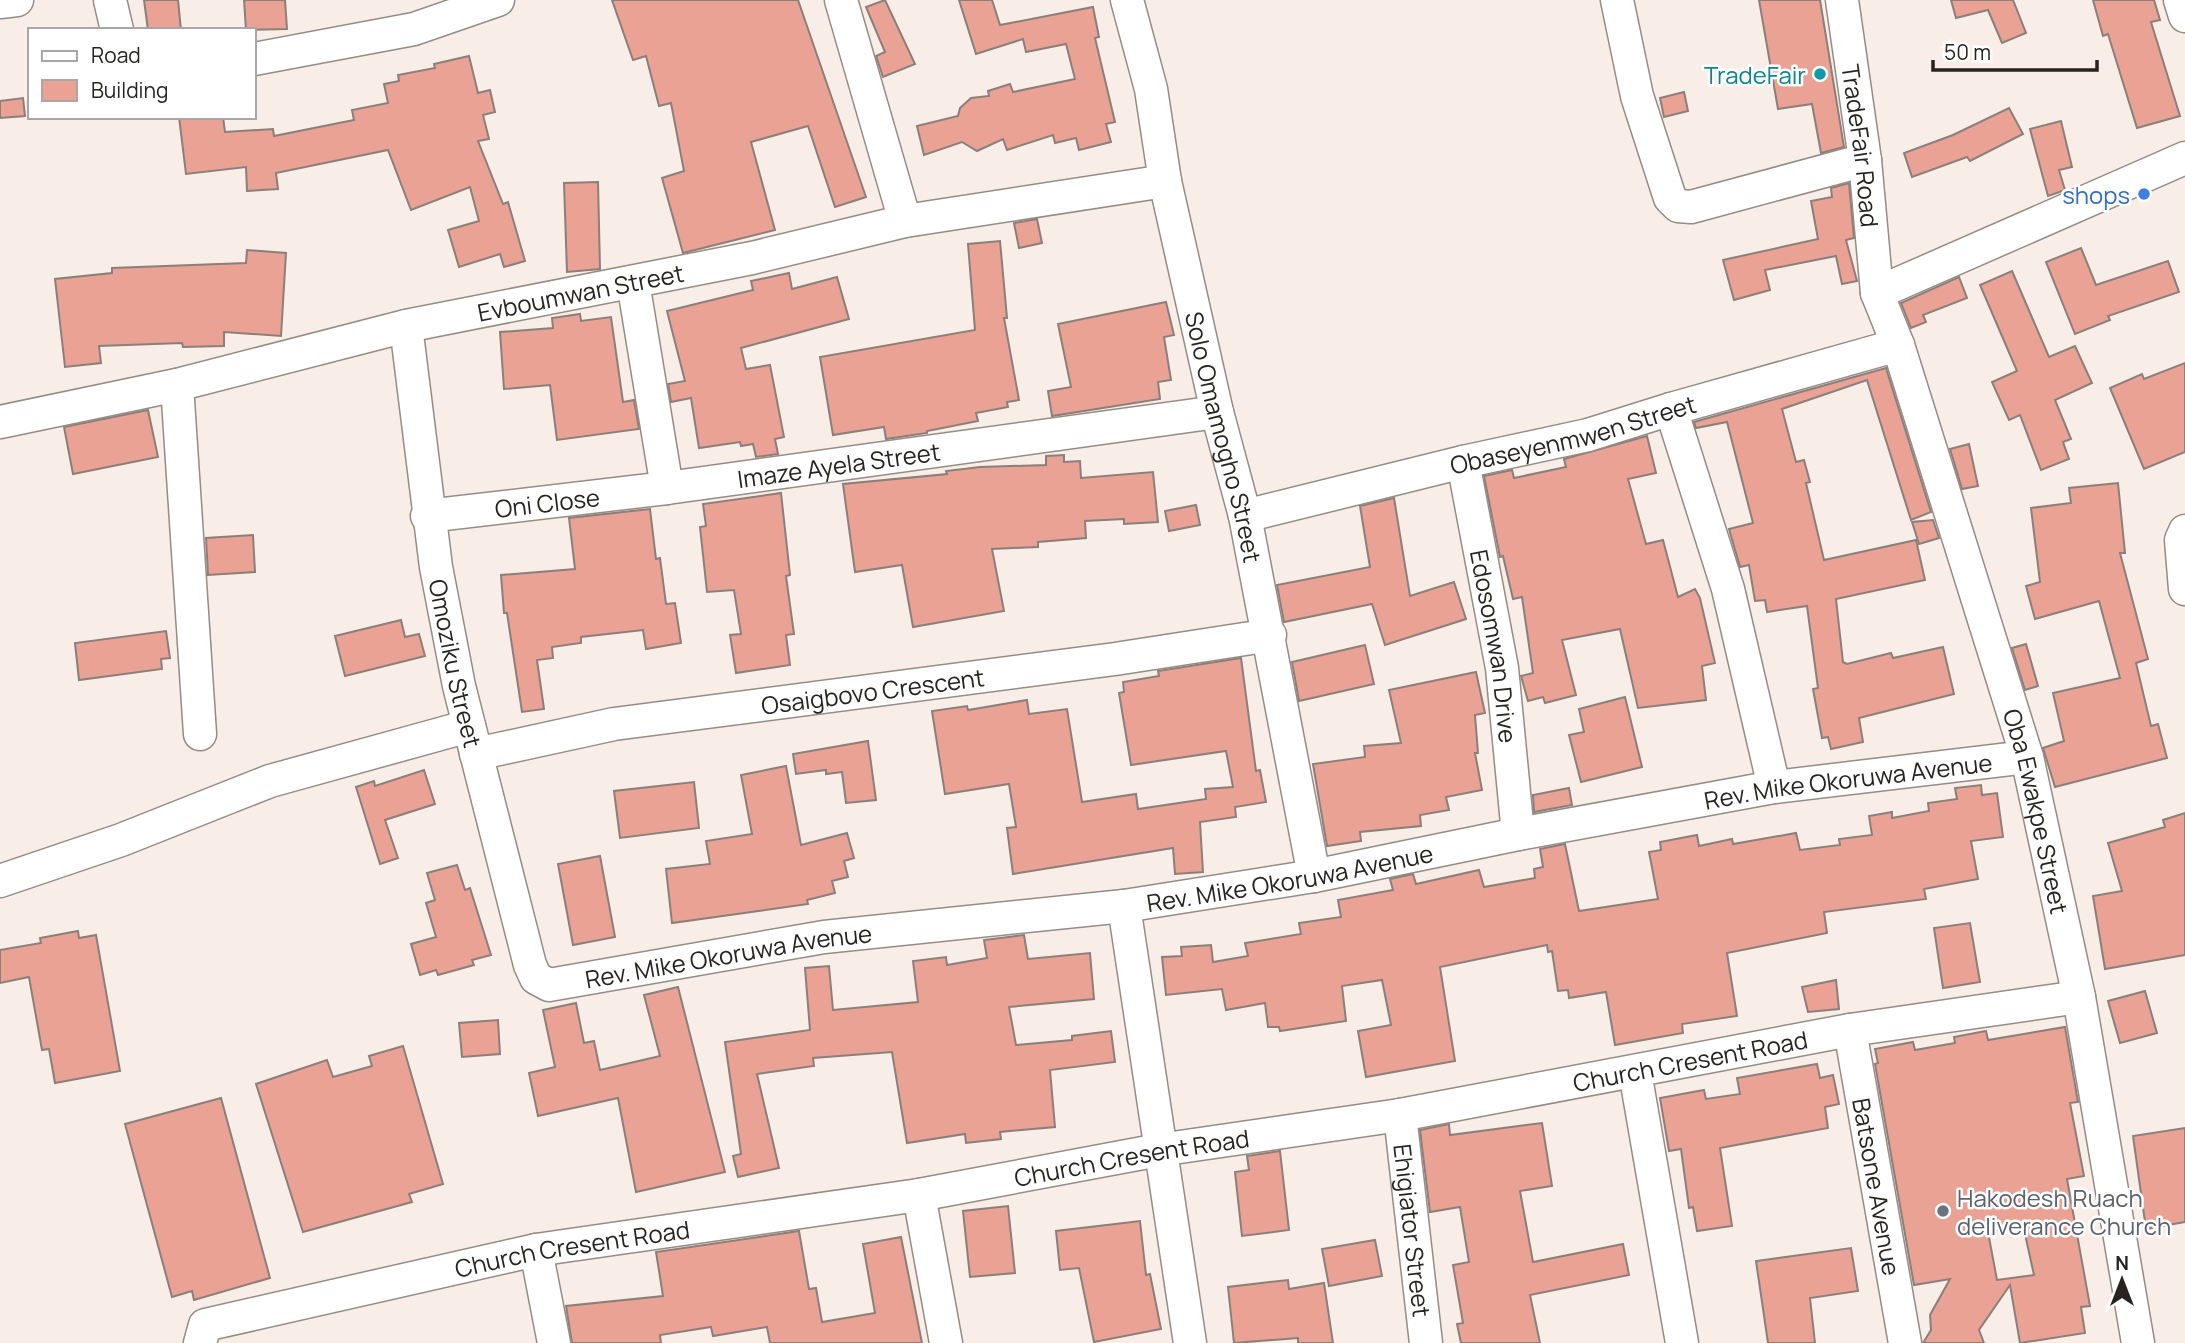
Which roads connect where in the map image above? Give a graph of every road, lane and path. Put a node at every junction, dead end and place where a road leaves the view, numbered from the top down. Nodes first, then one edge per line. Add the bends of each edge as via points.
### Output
1 (17, 0) edge
2 (110, 0) edge
3 (498, 0) edge
4 (841, 0) edge
5 (1127, 0) edge
6 (1617, 0) edge
7 (1842, 0) edge
8 (2180, 0) edge
9 (0, 2) edge
10 (464, 5) edge
11 (2185, 16) edge
12 (117, 28) edge
13 (256, 60) edge
14 (2185, 158) edge
15 (1864, 160) junction
16 (1165, 181) junction
17 (905, 221) junction
18 (633, 282) junction
19 (1877, 293) junction
20 (406, 326) junction
21 (1898, 345) junction
22 (177, 385) junction
23 (1671, 409) junction
24 (1217, 412) junction
25 (0, 422) edge
26 (1463, 462) junction
27 (667, 488) junction
28 (427, 516) junction
29 (1245, 516) junction
30 (2185, 531) edge
31 (2185, 589) edge
32 (1270, 635) junction
33 (200, 734) dead end
34 (473, 740) junction
35 (2027, 757) junction
36 (1774, 787) junction
37 (1518, 834) junction
38 (1314, 876) junction
39 (0, 881) edge
40 (1124, 906) junction
41 (549, 985) joint
42 (2079, 997) junction
43 (1850, 1030) junction
44 (1635, 1072) junction
45 (1400, 1115) junction
46 (1159, 1150) junction
47 (919, 1195) junction
48 (536, 1250) junction
49 (200, 1343) edge
50 (554, 1343) edge
51 (946, 1343) edge
52 (1190, 1343) edge
53 (1426, 1343) edge
54 (1682, 1343) edge
55 (1905, 1343) edge
56 (2138, 1343) edge

1 - 9 street
2 - 12 street
3 - 10 street
4 - 17 street
5 - 16 street, Solo Omamogho Street via 1151,89
6 - 15 street via 1637,96 1670,198 1678,206 1691,207
7 - 15 street, TradeFair Road
8 - 11 street
10 - 13 street via 414,29
14 - 19 street
15 - 19 street, TradeFair Road
16 - 17 street, Evboumwan Street
16 - 24 street, Solo Omamogho Street
17 - 18 street, Evboumwan Street
18 - 20 street, Evboumwan Street
18 - 27 street
19 - 21 street, Oba Ewakpe Street
20 - 22 street, Evboumwan Street
20 - 28 street, Omoziku Street
21 - 23 street, Obaseyenmwen Street
21 - 35 street, Oba Ewakpe Street
22 - 25 street, Evboumwan Street
22 - 33 street
23 - 26 street, Obaseyenmwen Street via 1588,435
23 - 36 street via 1728,589
24 - 27 street, Imaze Ayela Street
24 - 29 street, Solo Omamogho Street
26 - 29 street, Obaseyenmwen Street
26 - 37 street, Edosomwan Drive via 1502,668
27 - 28 street, Oni Close
28 - 34 street, Omoziku Street
29 - 32 street, Solo Omamogho Street
30 - 31 street via 2181,540
32 - 34 street, Osaigbovo Crescent via 1115,659
32 - 38 street, Solo Omamogho Street
34 - 39 street, Osaigbovo Crescent via 270,781 121,840
34 - 41 street, Omoziku Street via 530,965 536,978
35 - 36 street, Rev. Mike Okoruwa Avenue
35 - 42 street, Oba Ewakpe Street
36 - 37 street, Rev. Mike Okoruwa Avenue
37 - 38 street, Rev. Mike Okoruwa Avenue
38 - 40 street, Rev. Mike Okoruwa Avenue
40 - 41 street, Rev. Mike Okoruwa Avenue via 824,937
40 - 46 street
42 - 43 street, Church Cresent Road
42 - 56 street, Oba Ewakpe Street
43 - 44 street, Church Cresent Road
43 - 55 street, Batsone Avenue
44 - 45 street, Church Cresent Road
44 - 54 street
45 - 46 street, Church Cresent Road
45 - 53 street, Ehigiator Street
46 - 47 street, Church Cresent Road
46 - 52 street
47 - 48 street, Church Cresent Road
47 - 51 street
48 - 49 street, Church Cresent Road via 205,1325
48 - 50 street

